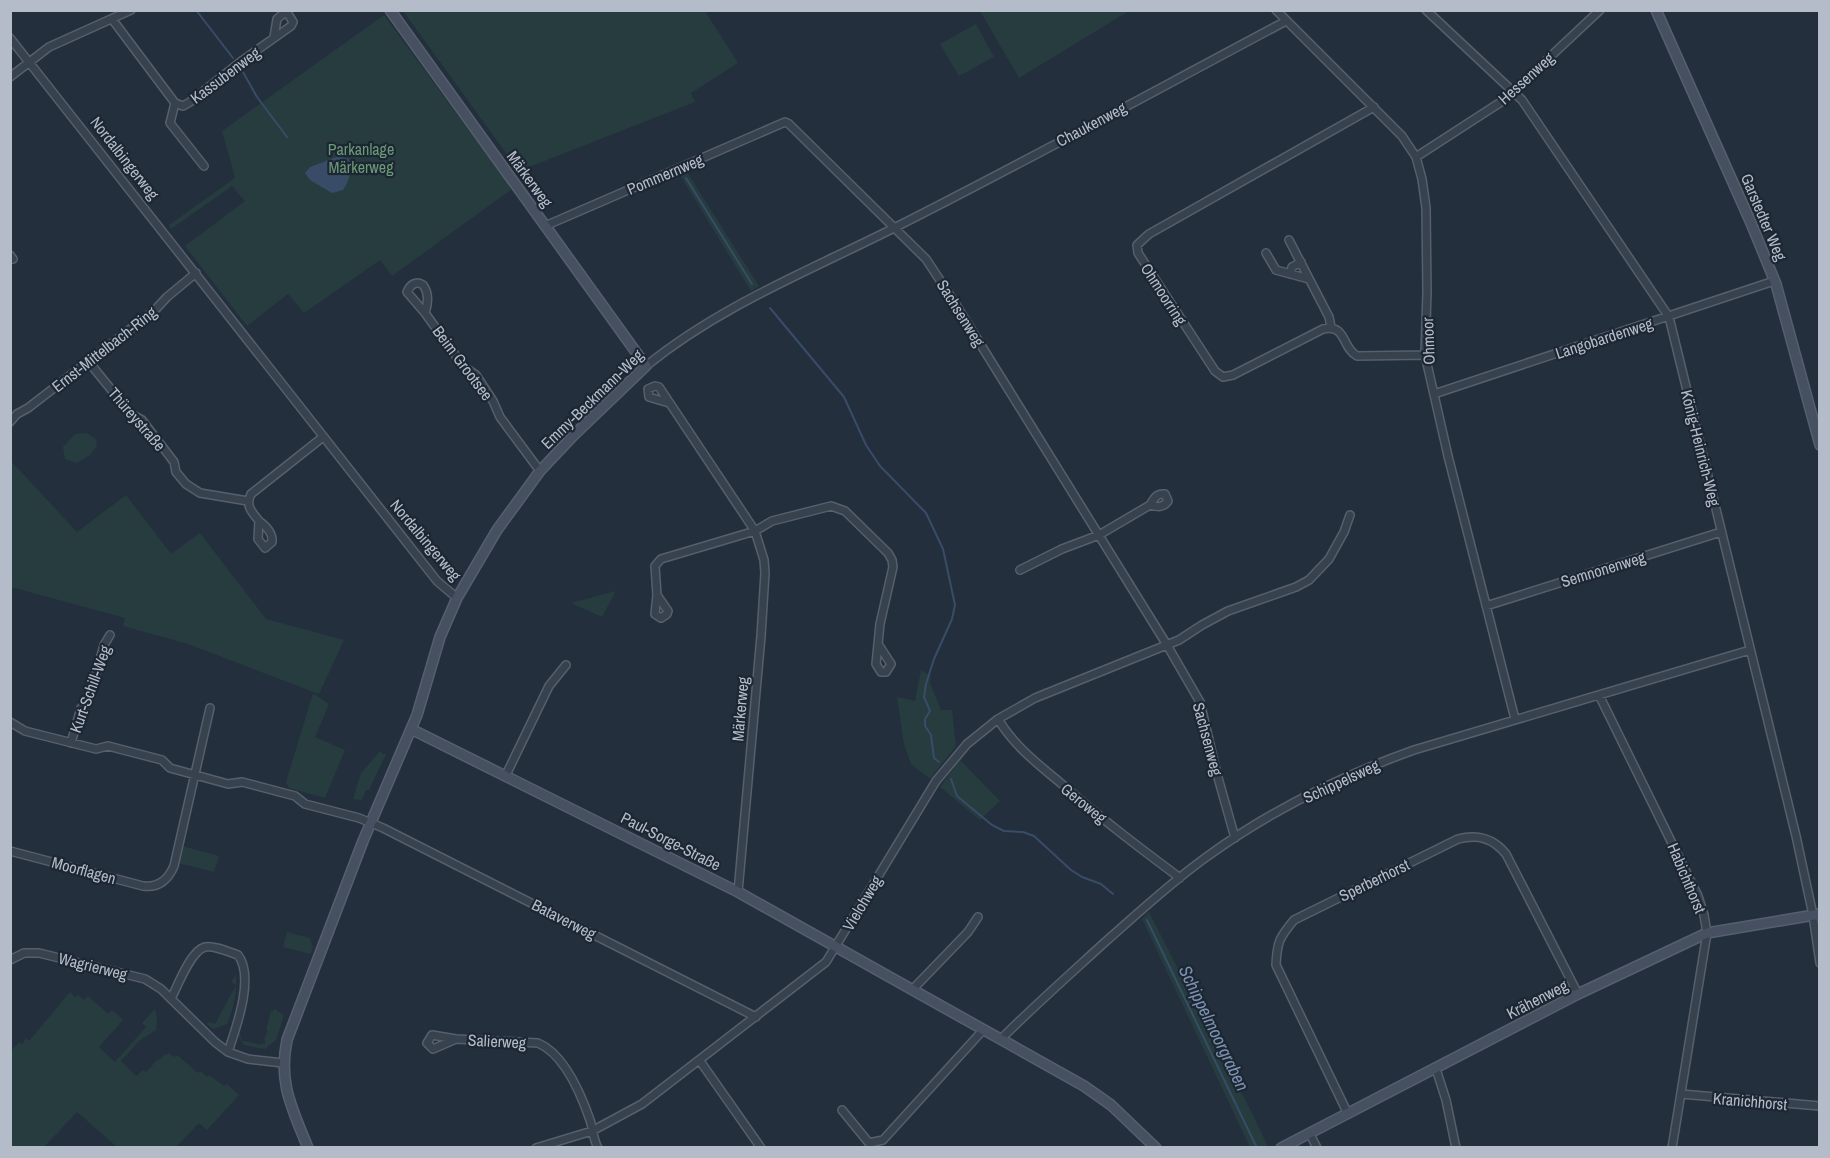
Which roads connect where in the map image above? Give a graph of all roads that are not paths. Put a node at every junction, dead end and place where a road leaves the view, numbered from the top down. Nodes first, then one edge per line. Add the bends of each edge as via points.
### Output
1 (131, 10) edge
2 (390, 10) edge
3 (1276, 10) edge
4 (1426, 10) edge
5 (1600, 10) edge
6 (1656, 10) edge
7 (112, 19) junction
8 (1286, 21) junction
9 (10, 38) edge
10 (274, 38) dead end
11 (30, 62) junction
12 (10, 77) edge
13 (1513, 92) junction
14 (175, 103) junction
15 (1374, 107) junction
16 (785, 122) joint
17 (1416, 157) junction
18 (204, 166) dead end
19 (545, 226) junction
20 (896, 227) junction
21 (1289, 240) dead end
22 (1266, 253) dead end
23 (1300, 262) junction
24 (196, 273) junction
25 (1290, 274) junction
26 (1310, 279) junction
27 (1774, 281) junction
28 (425, 313) dead end
29 (1669, 317) junction
30 (1331, 327) junction
31 (1425, 355) junction
32 (88, 361) junction
33 (646, 366) junction
34 (1434, 394) junction
35 (669, 403) dead end
36 (10, 423) edge
37 (323, 437) junction
38 (1820, 445) edge
39 (540, 471) junction
40 (248, 501) junction
41 (1150, 505) dead end
42 (1350, 515) dead end
43 (259, 521) dead end
44 (755, 531) junction
45 (1721, 532) junction
46 (1099, 535) junction
47 (1020, 570) dead end
48 (657, 595) dead end
49 (457, 598) junction
50 (1486, 606) junction
51 (110, 635) dead end
52 (878, 644) dead end
53 (1167, 645) junction
54 (1750, 650) junction
55 (566, 665) dead end
56 (1599, 695) junction
57 (210, 708) dead end
58 (998, 719) junction
59 (1515, 719) junction
60 (10, 722) edge
61 (411, 729) junction
62 (71, 743) junction
63 (194, 775) junction
64 (506, 775) junction
65 (371, 823) junction
66 (1235, 838) junction
67 (10, 851) edge
68 (1180, 878) junction
69 (738, 892) junction
70 (1816, 915) edge
71 (978, 917) dead end
72 (1707, 933) junction
73 (837, 946) junction
74 (10, 960) edge
75 (1820, 963) edge
76 (913, 989) junction
77 (1578, 994) junction
78 (171, 999) junction
79 (756, 1017) junction
80 (984, 1029) junction
81 (456, 1039) dead end
82 (1001, 1039) junction
83 (228, 1052) junction
84 (700, 1061) junction
85 (283, 1063) junction
86 (1436, 1069) junction
87 (1682, 1094) junction
88 (1820, 1106) edge
89 (842, 1110) dead end
90 (1348, 1114) junction
91 (592, 1131) junction
92 (1310, 1134) junction
93 (308, 1148) edge
94 (536, 1148) edge
95 (598, 1148) edge
96 (761, 1148) edge
97 (1155, 1148) edge
98 (1281, 1148) edge
99 (1317, 1148) edge
100 (1456, 1148) edge
101 (1672, 1148) edge

1 - 7 street
2 - 19 street, Märkerweg
3 - 8 street, Ohmoor
4 - 13 street, König-Heinrich-Weg
5 - 13 street, Hessenweg
6 - 27 street, Garstedter Weg
7 - 11 street via 49,47
7 - 14 street, Kassubenweg
8 - 15 street, Ohmoor
8 - 20 street, Chaukenweg
9 - 11 street, Nordalbingerweg
10 - 14 street, Kassubenweg via 190,102 183,106
11 - 12 street
11 - 24 street, Nordalbingerweg
13 - 17 street, Hessenweg
13 - 29 street, König-Heinrich-Weg
14 - 18 street, Kassubenweg via 170,123
15 - 17 street, Ohmoor
15 - 30 street, Ohmoorring via 1159,228 1137,245 1138,254 1172,309 1223,377
16 - 19 street, Pommernweg
16 - 20 street, Sachsenweg
17 - 31 street, Ohmoor via 1426,208
19 - 33 street, Märkerweg
20 - 33 street, Emmy-Beckmann-Weg via 761,291 703,325
20 - 46 street, Sachsenweg via 936,272
21 - 23 street
22 - 25 street via 1276,270
23 - 25 street
23 - 26 street
24 - 32 street, Ernst-Mittelbach-Ring
24 - 37 street, Nordalbingerweg
25 - 26 street
26 - 30 street
27 - 29 street, Langobardenweg
27 - 38 street, Garstedter Weg
28 - 39 street, Beim Grootsee via 464,367 476,375 500,417
29 - 34 street, Langobardenweg
29 - 45 street, König-Heinrich-Weg
30 - 31 street via 1340,332 1357,356
31 - 34 street, Ohmoor
32 - 36 street, Ernst-Mittelbach-Ring
32 - 40 street, Thüreystraße via 131,414 142,420 174,462 176,472 193,490
33 - 39 street, Emmy-Beckmann-Weg
34 - 50 street, Ohmoor
35 - 44 street, Märkerweg
37 - 40 street via 257,489
37 - 49 street, Nordalbingerweg via 437,581
39 - 49 street, Emmy-Beckmann-Weg via 497,530
40 - 43 street
41 - 46 street
42 - 53 street via 1329,560 1309,580 1216,616
44 - 48 street via 661,559 655,566
44 - 52 street via 772,521 831,506 846,511 892,560
44 - 69 street, Märkerweg via 765,573
45 - 50 street, Semnonenweg
45 - 54 street, König-Heinrich-Weg
46 - 47 street
46 - 53 street, Sachsenweg
49 - 61 street, Nordalbingerweg via 440,637
50 - 59 street, Ohmoor
51 - 62 street, Kurt-Schill-Weg
53 - 58 street, Vielohweg via 1035,698
53 - 66 street, Sachsenweg via 1200,702
54 - 56 street, Schippelsweg
54 - 70 street, König-Heinrich-Weg
55 - 64 street via 549,686
56 - 59 street, Schippelsweg
56 - 72 street, Habichthorst via 1698,896
57 - 63 street
58 - 68 street, Geroweg via 1008,737 1030,758
58 - 73 street, Vielohweg via 967,744 936,781
59 - 66 street, Schippelsweg via 1365,769 1312,793
60 - 62 street via 25,731
61 - 64 street, Paul-Sorge-Straße
61 - 65 street, Nordalbingerweg
62 - 63 street via 96,749 108,746 162,760 170,768
63 - 65 street via 295,796 305,804
63 - 67 street, Moorflagen via 174,866 158,885 143,886
64 - 69 street, Paul-Sorge-Straße
65 - 79 street, Bataverweg
65 - 85 street, Nordalbingerweg via 291,1026
66 - 68 street, Schippelsweg
68 - 82 street, Schippelsweg
69 - 73 street, Paul-Sorge-Straße
70 - 72 street, Krähenweg
70 - 75 street, König-Heinrich-Weg
71 - 76 street
72 - 77 street, Krähenweg
72 - 87 street, Habichthorst
73 - 76 street, Paul-Sorge-Straße
73 - 79 street, Vielohweg via 826,962
74 - 78 street, Wagrierweg via 32,952 64,958 145,979
76 - 80 street, Paul-Sorge-Straße
77 - 86 street, Krähenweg
77 - 90 street, Sperberhorst via 1510,860 1498,844 1483,837 1458,839 1294,920 1277,943 1276,965
78 - 83 street, Wagrierweg
78 - 83 street via 199,950 210,947 238,955 244,989
79 - 84 street, Vielohweg
80 - 82 street, Paul-Sorge-Straße
80 - 89 street via 882,1140 869,1143
81 - 91 street, Salierweg via 538,1043 547,1047 565,1066
82 - 97 street, Paul-Sorge-Straße via 1098,1095
83 - 85 street, Wagrierweg
84 - 91 street, Vielohweg via 642,1104
84 - 96 street
85 - 93 street, Nordalbingerweg via 288,1100
86 - 90 street, Krähenweg
86 - 100 street
87 - 88 street, Kranichhorst
87 - 101 street, Habichthorst
90 - 92 street, Krähenweg
91 - 94 street, Vielohweg
91 - 95 street, Salierweg
92 - 98 street, Krähenweg
92 - 99 street

